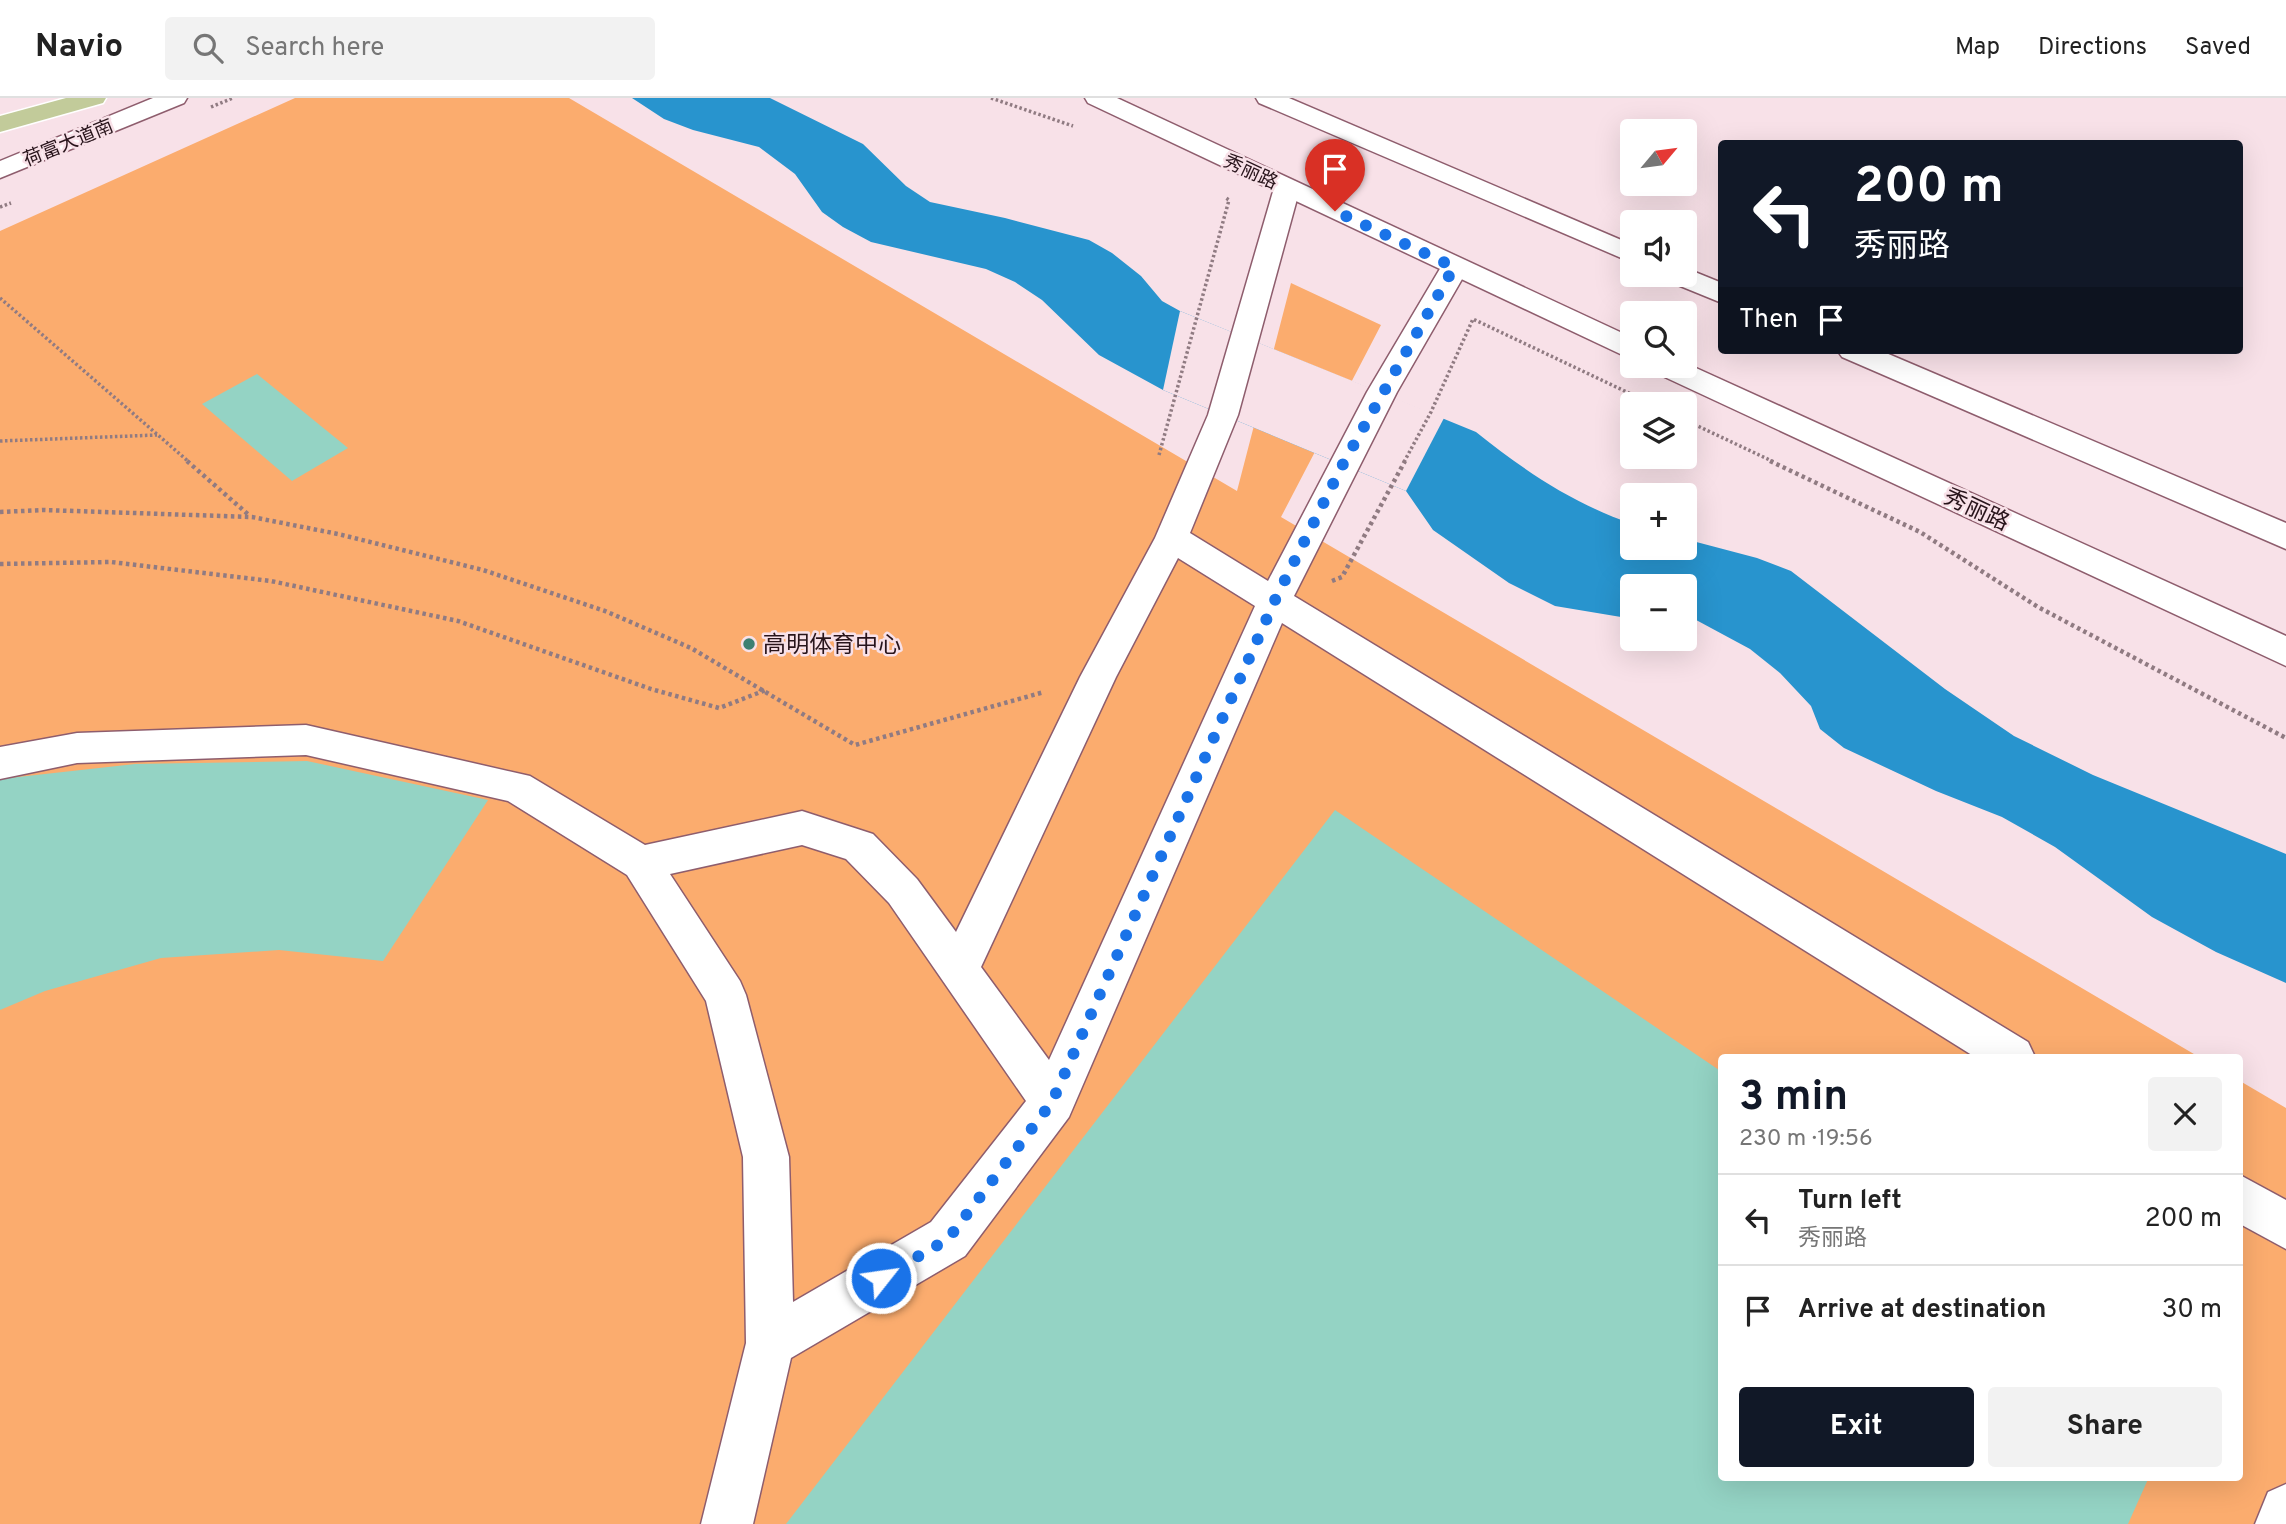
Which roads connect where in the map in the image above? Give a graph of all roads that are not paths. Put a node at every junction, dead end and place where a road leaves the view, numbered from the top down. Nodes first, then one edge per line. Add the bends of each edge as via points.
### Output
1 (40, 98) edge
2 (94, 98) edge
3 (175, 98) edge
4 (1097, 98) edge
5 (1268, 98) edge
6 (0, 113) edge
7 (0, 124) edge
8 (0, 170) edge
9 (1286, 188) junction
10 (1620, 249) edge
11 (1454, 267) junction
12 (1697, 283) edge
13 (1718, 292) edge
14 (1620, 344) edge
15 (1861, 354) edge
16 (1693, 378) edge
17 (2286, 537) edge
18 (1172, 538) junction
19 (1275, 600) junction
20 (2235, 628) junction
21 (2286, 652) edge
22 (2286, 671) edge
23 (0, 763) edge
24 (641, 863) junction
25 (959, 970) junction
26 (2008, 1054) edge
27 (1052, 1102) junction
28 (2243, 1200) edge
29 (2286, 1226) edge
30 (770, 1343) junction
31 (2286, 1510) edge
32 (727, 1524) edge
33 (2281, 1524) edge

1 - 6 main road
2 - 7 main road
3 - 8 street, 荷富大道南
4 - 9 street, 秀丽路
5 - 10 street
9 - 11 street, 秀丽路
9 - 18 street via 1223,415
11 - 14 street, 秀丽路
11 - 19 street via 1343,464
12 - 13 street
15 - 17 street
16 - 20 street, 秀丽路
18 - 19 street
18 - 25 street via 1097,677
19 - 26 street
19 - 27 street
20 - 21 street, 秀丽路
20 - 22 street
23 - 24 street via 77,748 306,740 517,787
24 - 25 street via 802,828 859,846 902,891
24 - 30 street via 725,995 766,1157
25 - 27 street
27 - 30 street via 948,1239
28 - 29 street
30 - 32 street
31 - 33 street

